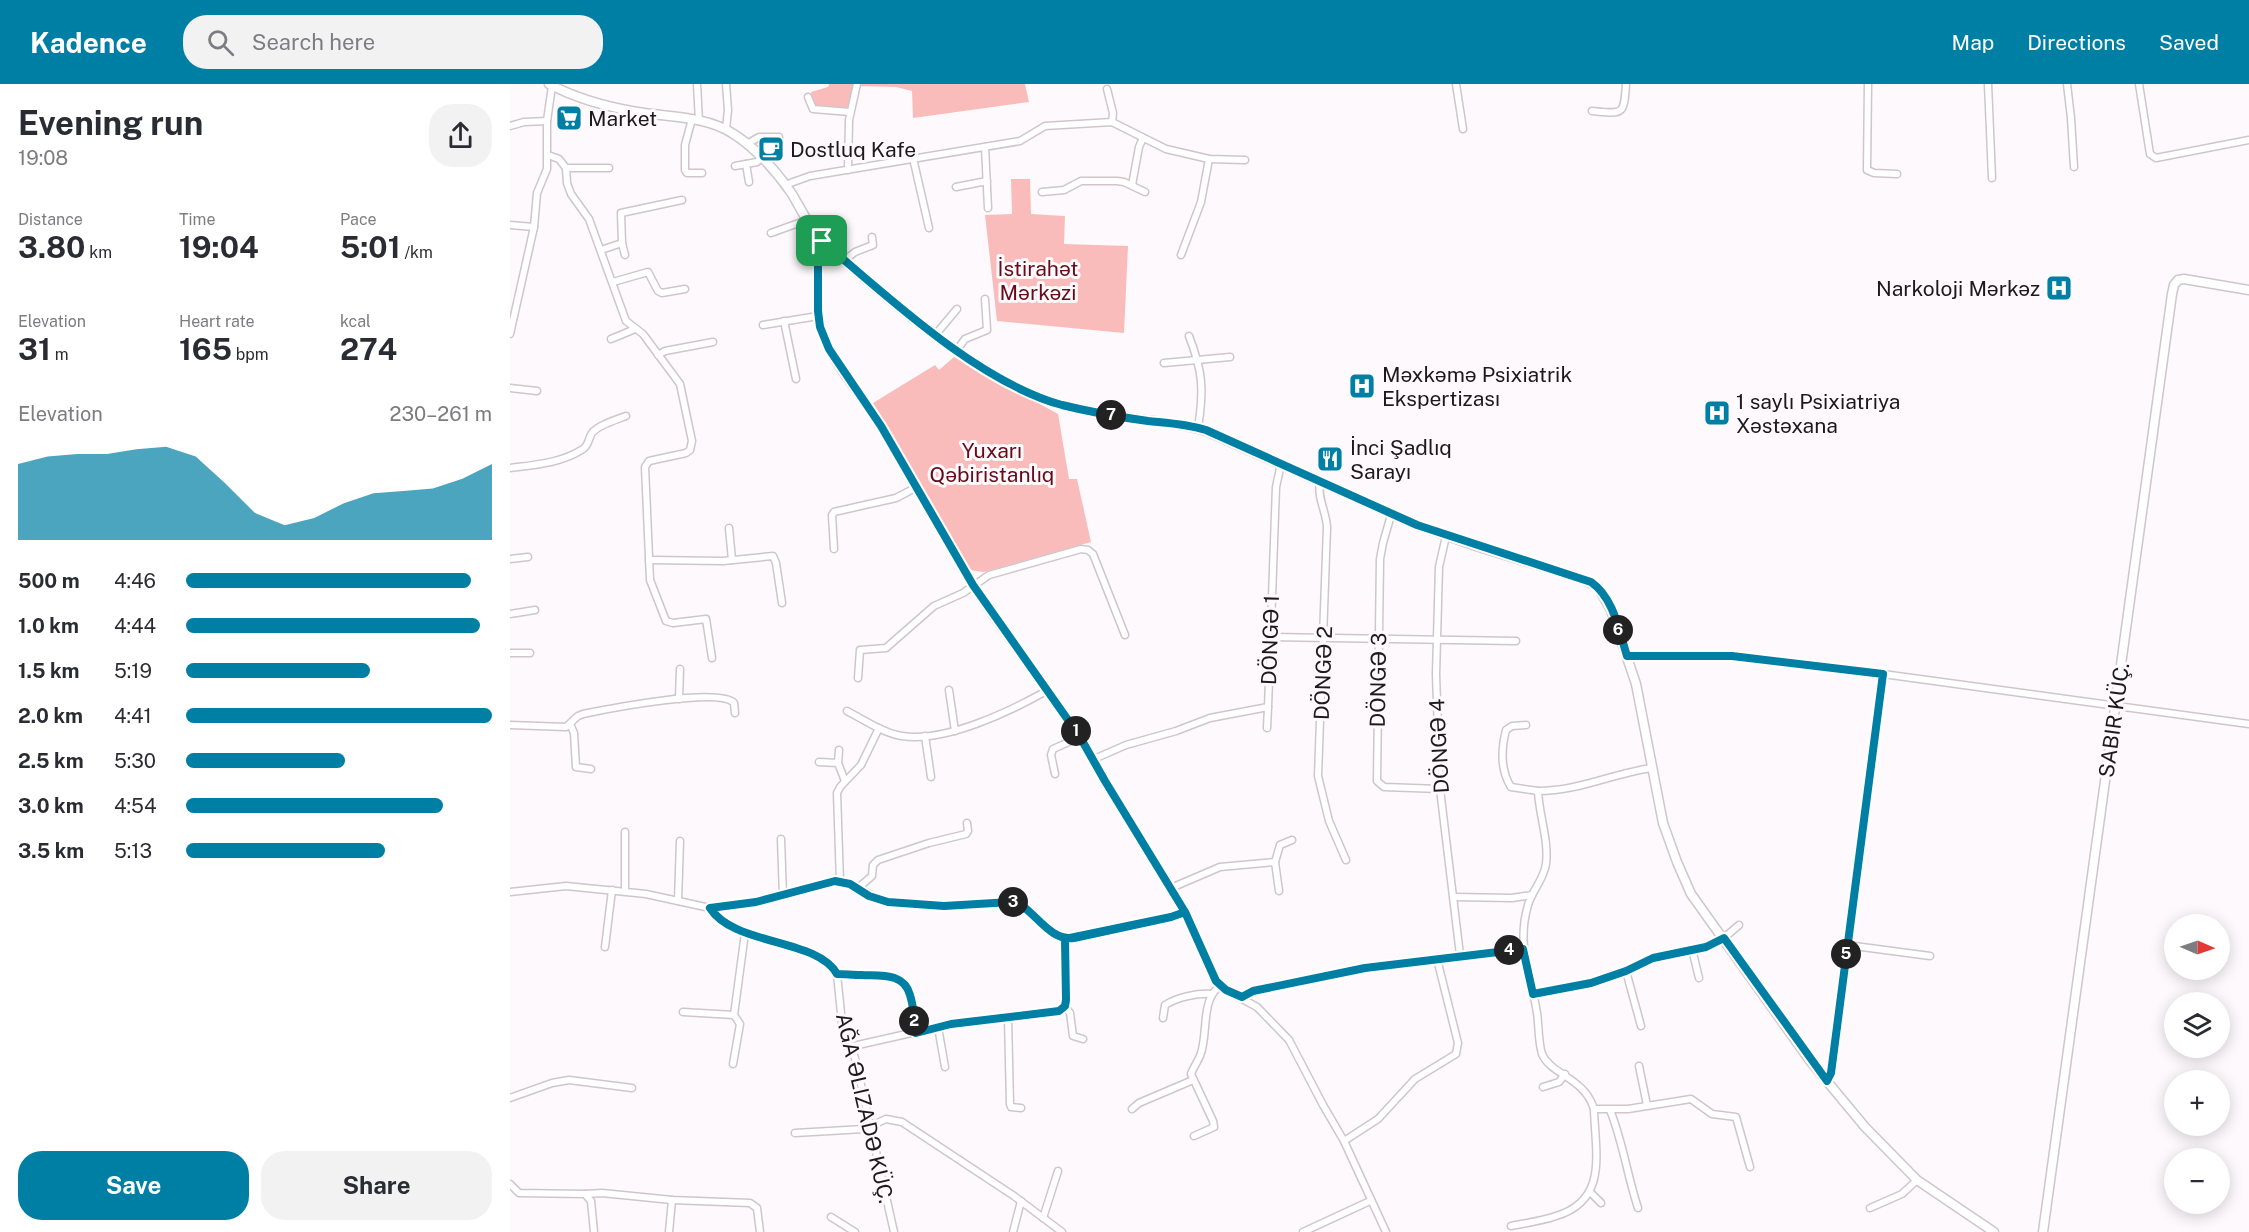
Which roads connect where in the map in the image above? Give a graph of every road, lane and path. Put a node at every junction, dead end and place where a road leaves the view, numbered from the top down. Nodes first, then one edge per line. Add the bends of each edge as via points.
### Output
1 (697, 84) edge
2 (726, 84) edge
3 (857, 84) edge
4 (1456, 84) edge
5 (1626, 84) edge
6 (1869, 84) edge
7 (1988, 84) edge
8 (2067, 84) edge
9 (2139, 84) edge
10 (551, 85) edge
11 (1107, 89) dead end
12 (808, 97) dead end
13 (1592, 111) dead end
14 (850, 112) junction
15 (696, 120) junction
16 (547, 121) junction
17 (1112, 122) junction
18 (510, 126) edge
19 (726, 129) junction
20 (1462, 129) dead end
21 (779, 137) dead end
22 (1143, 138) junction
23 (2249, 140) edge
24 (747, 144) junction
25 (985, 147) junction
26 (548, 155) junction
27 (761, 158) junction
28 (913, 158) junction
29 (1209, 159) junction
30 (1245, 160) dead end
31 (746, 164) junction
32 (735, 166) dead end
33 (2074, 167) dead end
34 (566, 168) junction
35 (609, 168) dead end
36 (848, 170) junction
37 (702, 173) dead end
38 (1897, 174) dead end
39 (1992, 178) dead end
40 (987, 181) junction
41 (749, 182) dead end
42 (785, 185) junction
43 (1132, 185) junction
44 (956, 187) dead end
45 (1042, 192) dead end
46 (1145, 192) dead end
47 (682, 200) dead end
48 (988, 208) dead end
49 (807, 220) junction
50 (510, 225) edge
51 (534, 227) junction
52 (929, 228) dead end
53 (771, 233) dead end
54 (872, 237) dead end
55 (822, 241) junction
56 (622, 243) junction
57 (601, 250) junction
58 (625, 255) dead end
59 (1181, 255) dead end
60 (845, 260) junction
61 (613, 282) junction
62 (685, 289) dead end
63 (2249, 291) edge
64 (985, 299) dead end
65 (957, 309) dead end
66 (818, 316) junction
67 (784, 321) junction
68 (763, 325) dead end
69 (635, 329) junction
70 (510, 334) edge
71 (936, 334) junction
72 (1189, 336) dead end
73 (611, 339) dead end
74 (714, 342) dead end
75 (957, 350) junction
76 (658, 355) junction
77 (1230, 357) dead end
78 (1199, 361) junction
79 (1164, 363) dead end
80 (796, 379) dead end
81 (510, 388) edge
82 (537, 391) dead end
83 (626, 416) dead end
84 (1198, 428) junction
85 (1281, 464) junction
86 (510, 468) edge
87 (1320, 482) junction
88 (917, 487) junction
89 (1392, 515) junction
90 (729, 528) dead end
91 (1446, 536) junction
92 (834, 549) dead end
93 (528, 557) dead end
94 (510, 560) edge
95 (649, 560) junction
96 (732, 560) junction
97 (973, 585) junction
98 (782, 603) dead end
99 (536, 610) dead end
100 (510, 614) edge
101 (1125, 635) dead end
102 (1269, 637) junction
103 (1324, 638) junction
104 (1378, 638) junction
105 (1436, 639) junction
106 (1516, 640) dead end
107 (510, 653) edge
108 (530, 653) dead end
109 (1627, 656) junction
110 (712, 658) dead end
111 (680, 669) dead end
112 (1883, 674) junction
113 (858, 678) dead end
114 (949, 690) dead end
115 (1048, 690) junction
116 (679, 699) junction
117 (2116, 705) junction
118 (1268, 707) junction
119 (847, 711) dead end
120 (735, 713) dead end
121 (2249, 723) edge
122 (570, 724) junction
123 (510, 725) edge
124 (1526, 725) dead end
125 (879, 728) junction
126 (1267, 728) dead end
127 (955, 731) junction
128 (926, 736) junction
129 (1080, 737) junction
130 (839, 750) dead end
131 (1094, 759) junction
132 (819, 762) dead end
133 (838, 764) junction
134 (1651, 768) junction
135 (591, 769) dead end
136 (1055, 774) dead end
137 (931, 777) dead end
138 (845, 781) junction
139 (1440, 789) junction
140 (1538, 791) junction
141 (967, 823) dead end
142 (625, 832) dead end
143 (781, 840) dead end
144 (1292, 840) dead end
145 (680, 841) dead end
146 (1346, 860) dead end
147 (1275, 862) junction
148 (840, 882) junction
149 (858, 888) junction
150 (1171, 888) junction
151 (612, 890) junction
152 (625, 891) junction
153 (1279, 891) dead end
154 (510, 892) edge
155 (1532, 895) junction
156 (783, 896) junction
157 (1454, 897) junction
158 (678, 902) junction
159 (710, 908) junction
160 (1185, 912) junction
161 (1739, 925) dead end
162 (745, 933) junction
163 (1724, 938) junction
164 (1065, 939) junction
165 (1847, 945) junction
166 (605, 947) dead end
167 (1523, 949) junction
168 (1692, 949) junction
169 (1460, 956) junction
170 (1930, 956) dead end
171 (1437, 959) junction
172 (1626, 971) junction
173 (837, 974) junction
174 (1699, 978) dead end
175 (1220, 986) junction
176 (1212, 994) junction
177 (1533, 994) junction
178 (1242, 997) junction
179 (1065, 1006) junction
180 (682, 1012) dead end
181 (734, 1015) junction
182 (1008, 1018) junction
183 (1163, 1018) dead end
184 (1641, 1026) dead end
185 (938, 1027) junction
186 (916, 1033) junction
187 (1083, 1039) dead end
188 (849, 1047) junction
189 (733, 1064) dead end
190 (1639, 1066) dead end
191 (945, 1067) dead end
192 (1565, 1074) junction
193 (1193, 1080) junction
194 (1827, 1081) junction
195 (1544, 1087) dead end
196 (632, 1088) dead end
197 (510, 1098) edge
198 (1647, 1105) junction
199 (1021, 1108) dead end
200 (1132, 1109) dead end
201 (1594, 1110) junction
202 (1610, 1110) junction
203 (872, 1126) junction
204 (795, 1133) dead end
205 (1194, 1136) dead end
206 (1344, 1141) junction
207 (1750, 1167) dead end
208 (1058, 1171) dead end
209 (1917, 1180) junction
210 (510, 1184) edge
211 (1590, 1192) junction
212 (585, 1194) junction
213 (672, 1200) junction
214 (1021, 1201) junction
215 (1370, 1201) junction
216 (1601, 1203) dead end
217 (1638, 1208) dead end
218 (1870, 1208) dead end
219 (831, 1217) dead end
220 (1043, 1218) junction
221 (1511, 1226) dead end
222 (594, 1232) edge
223 (669, 1232) edge
224 (760, 1232) edge
225 (855, 1232) edge
226 (894, 1232) edge
227 (1013, 1232) edge
228 (1062, 1232) edge
229 (1303, 1232) edge
230 (1386, 1232) edge
231 (1994, 1232) edge
232 (2043, 1232) edge

1 - 15 street
2 - 19 street
3 - 14 street
4 - 20 street
5 - 13 street via 1620,111
6 - 38 street via 1867,170
7 - 39 street
8 - 33 street
9 - 23 street via 2152,157
10 - 15 main road via 601,104
10 - 16 street
11 - 17 street
12 - 14 street via 813,109
14 - 36 street
15 - 19 main road
15 - 37 street via 686,146 685,170
16 - 18 street
16 - 26 street
17 - 22 street
17 - 25 street via 1045,126 1020,141
19 - 24 main road
21 - 24 street via 759,137
22 - 29 street via 1166,149
22 - 43 street
24 - 27 main road
25 - 28 street
25 - 40 street
26 - 34 street via 559,159
26 - 51 street via 546,176 537,193
27 - 31 street
27 - 42 main road
28 - 36 street
28 - 52 street
29 - 30 street
29 - 59 street via 1201,202
31 - 32 street
31 - 41 street
34 - 35 street
34 - 57 street via 571,194 589,219
36 - 42 street via 801,178
40 - 44 street
40 - 48 street
42 - 49 main road
43 - 45 street via 1081,181 1064,190
43 - 46 street
47 - 56 street via 621,213
49 - 53 street
49 - 55 main road
50 - 51 street
51 - 70 street
54 - 60 street via 873,244
55 - 60 main road
55 - 66 street via 818,257
56 - 57 street
56 - 58 street
57 - 61 street
60 - 71 main road
61 - 62 street via 648,272 662,293
61 - 69 street via 624,317
63 - 117 main road, SABIR KÜÇ. via 2184,279 2174,285
64 - 75 street via 987,330 965,339
65 - 71 street
66 - 67 street
66 - 88 street via 829,349
67 - 68 street
67 - 80 street
69 - 73 street
69 - 76 street
71 - 75 main road
72 - 78 street
74 - 76 street
75 - 84 main road via 1017,387 1047,400
76 - 95 street via 680,384 692,441 686,453 649,461 645,467
77 - 78 street
78 - 79 street
78 - 84 street via 1202,387
81 - 82 street
83 - 86 street via 596,429 586,447 579,451 550,462
84 - 85 main road
85 - 87 main road
85 - 102 street, DÖNGƏ 1 via 1276,487
87 - 89 main road
87 - 103 street, DÖNGƏ 2 via 1319,496 1327,526
88 - 92 street via 896,498 834,512
88 - 97 street
89 - 91 main road
89 - 104 street, DÖNGƏ 3 via 1380,559
90 - 96 street
91 - 105 street, DÖNGƏ 4 via 1439,567
91 - 109 main road via 1591,582 1607,599
93 - 94 street
95 - 96 street
95 - 110 street via 651,585 663,617 673,623 706,619
96 - 98 street via 772,556
97 - 101 street via 997,571 1088,550
97 - 113 street via 934,606 886,648 860,650
97 - 115 street
99 - 100 street
102 - 103 street
102 - 118 street, DÖNGƏ 1
103 - 104 street
103 - 146 street, DÖNGƏ 2 via 1318,776 1329,821
104 - 105 street
104 - 139 street, DÖNGƏ 3 via 1377,781 1384,787
105 - 106 street
105 - 139 street, DÖNGƏ 4
107 - 108 street
109 - 112 street via 1732,656
109 - 134 main road
111 - 116 street
112 - 117 street
112 - 165 street
114 - 127 street
115 - 127 street
115 - 129 street
116 - 120 street via 725,698 734,703
116 - 122 street via 583,714
117 - 121 street
117 - 232 main road, SABIR KÜÇ.
118 - 126 street
118 - 131 street, DÖNGƏ 1 via 1210,718
119 - 125 street
122 - 123 street
122 - 135 street via 576,767
124 - 140 street via 1506,730 1504,768 1511,788
125 - 128 street via 901,736
125 - 138 street via 857,771
127 - 128 street
128 - 137 street
129 - 131 street
129 - 136 street via 1053,749
130 - 133 street
131 - 150 street
132 - 133 street
133 - 138 street
134 - 140 street via 1583,786
134 - 163 main road via 1663,823 1686,884
138 - 148 street via 836,801
139 - 157 street, DÖNGƏ 4
140 - 155 street via 1546,861
141 - 149 street via 966,834 878,860 872,876
142 - 152 street
143 - 156 street
144 - 147 street via 1280,845
145 - 158 street
147 - 150 street via 1220,867
147 - 153 street
148 - 149 street
148 - 156 street
149 - 164 street via 877,899 917,904 1018,903
150 - 160 street
151 - 152 street
151 - 154 street via 566,885
151 - 166 street
152 - 158 street
155 - 157 street
155 - 167 street
156 - 159 street
157 - 169 street, DÖNGƏ 4
158 - 159 street
159 - 162 street via 719,919
160 - 164 street
160 - 175 street
161 - 163 street
162 - 173 street via 815,955
162 - 181 street
163 - 168 street
163 - 194 main road
164 - 179 street
165 - 170 street
165 - 194 street
167 - 169 street
167 - 177 street
168 - 172 street via 1653,958
168 - 174 street
169 - 171 street
171 - 178 street via 1365,968 1253,991
171 - 206 street via 1458,1043 1456,1054 1415,1079 1378,1119
172 - 177 street via 1591,983
172 - 184 street
173 - 186 street via 882,975 900,981 910,995
173 - 188 street, AĞA ƏLIZADƏ KÜÇ. via 843,1034
175 - 176 street
175 - 178 street
176 - 183 street via 1172,1001 1165,1005
176 - 193 street via 1202,1050 1191,1074
177 - 192 street via 1543,1056
178 - 206 street via 1289,1040
179 - 182 street via 1059,1011
179 - 187 street via 1070,1013 1073,1036
180 - 181 street
181 - 189 street via 740,1024
182 - 185 street
182 - 199 street via 1010,1104
185 - 186 street
185 - 191 street
186 - 188 street
188 - 203 street, AĞA ƏLIZADƏ KÜÇ.
190 - 198 street
192 - 195 street via 1558,1082
192 - 201 street via 1580,1086
193 - 200 street
193 - 205 street via 1214,1127
194 - 209 main road
196 - 197 street via 569,1080
198 - 202 street
198 - 207 street via 1691,1099 1712,1114 1736,1117
201 - 202 street
201 - 211 street via 1596,1159
202 - 217 street via 1622,1141
203 - 204 street
203 - 214 street via 886,1119 902,1122
203 - 226 street, AĞA ƏLIZADƏ KÜÇ.
206 - 215 street
208 - 220 street
209 - 218 street via 1902,1194
209 - 231 main road
210 - 212 street via 519,1193
211 - 216 street
211 - 221 street via 1573,1210
212 - 213 street
212 - 222 street via 591,1201
213 - 223 street
213 - 224 street via 750,1203 757,1208
214 - 220 street
214 - 227 street
215 - 229 street
215 - 230 street
219 - 225 street
220 - 228 street

